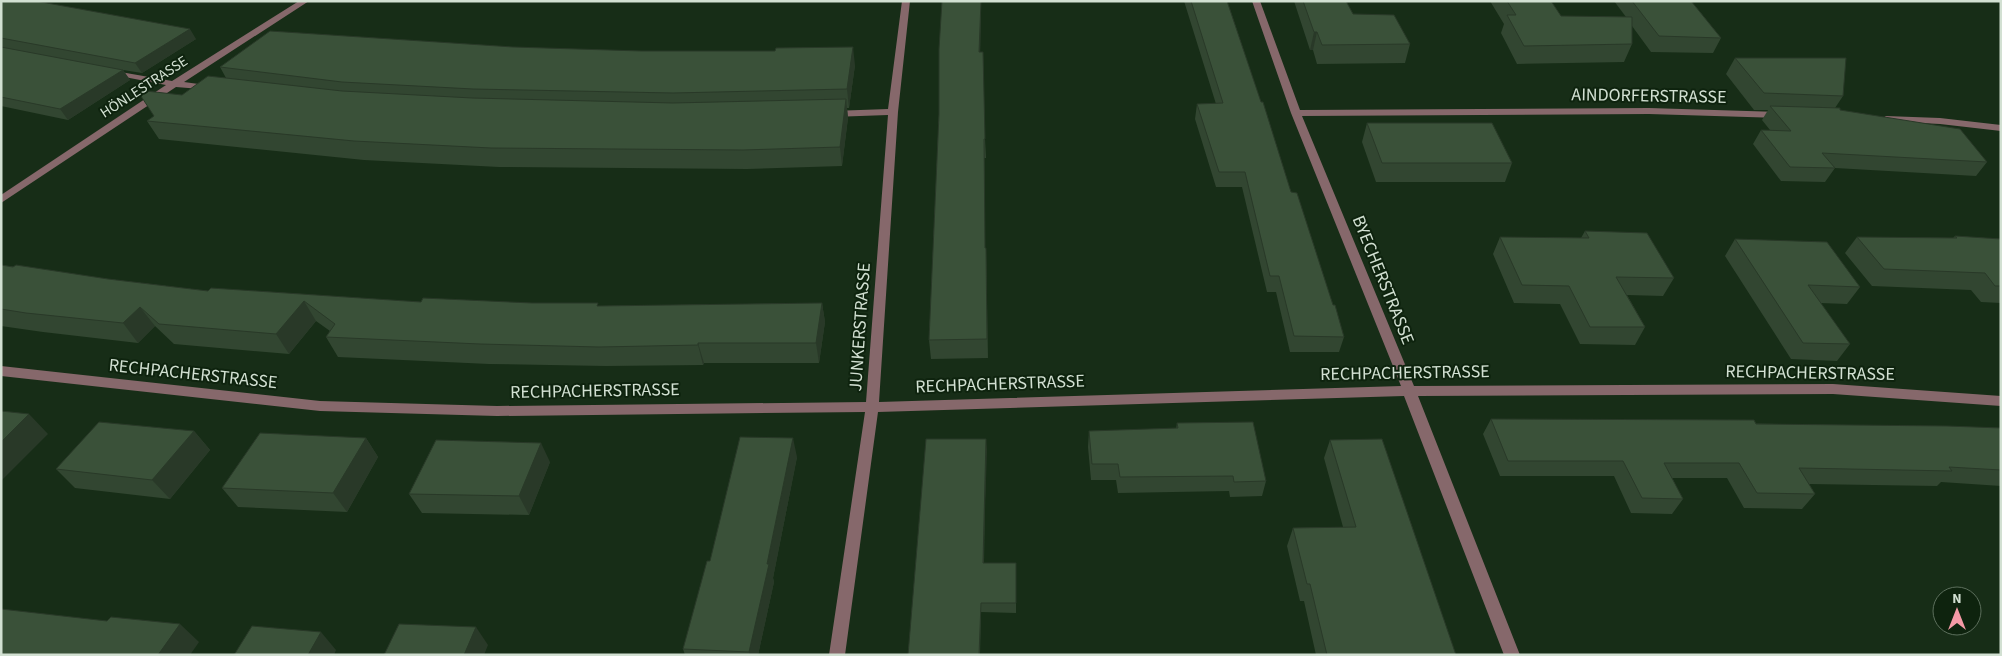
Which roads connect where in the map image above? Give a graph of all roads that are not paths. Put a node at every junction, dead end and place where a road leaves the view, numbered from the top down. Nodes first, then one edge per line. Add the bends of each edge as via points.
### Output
1 (305, 1) edge
2 (906, 1) edge
3 (1256, 1) edge
4 (98, 69) edge
5 (174, 84) junction
6 (223, 90) edge
7 (893, 112) junction
8 (1296, 113) junction
9 (825, 114) edge
10 (1795, 116) edge
11 (1872, 119) edge
12 (2001, 128) edge
13 (1, 200) edge
14 (1, 371) edge
15 (1409, 391) junction
16 (2001, 401) edge
17 (872, 407) junction
18 (837, 655) edge
19 (1512, 655) edge

1 - 5 street, HÖNLESTRASSE
2 - 7 street, JUNKERSTRASSE
3 - 8 street, BYECHERSTRASSE
4 - 5 street
5 - 6 street
5 - 13 street, HÖNLESTRASSE
7 - 9 street
7 - 17 street, JUNKERSTRASSE
8 - 10 street, AINDORFERSTRASSE via 1649,111
8 - 15 street, BYECHERSTRASSE
11 - 12 street via 1940,121
14 - 17 street, RECHPACHERSTRASSE via 320,406 497,411
15 - 16 street, RECHPACHERSTRASSE via 1833,389
15 - 17 street, RECHPACHERSTRASSE
15 - 19 street, BYECHERSTRASSE
17 - 18 street, JUNKERSTRASSE

